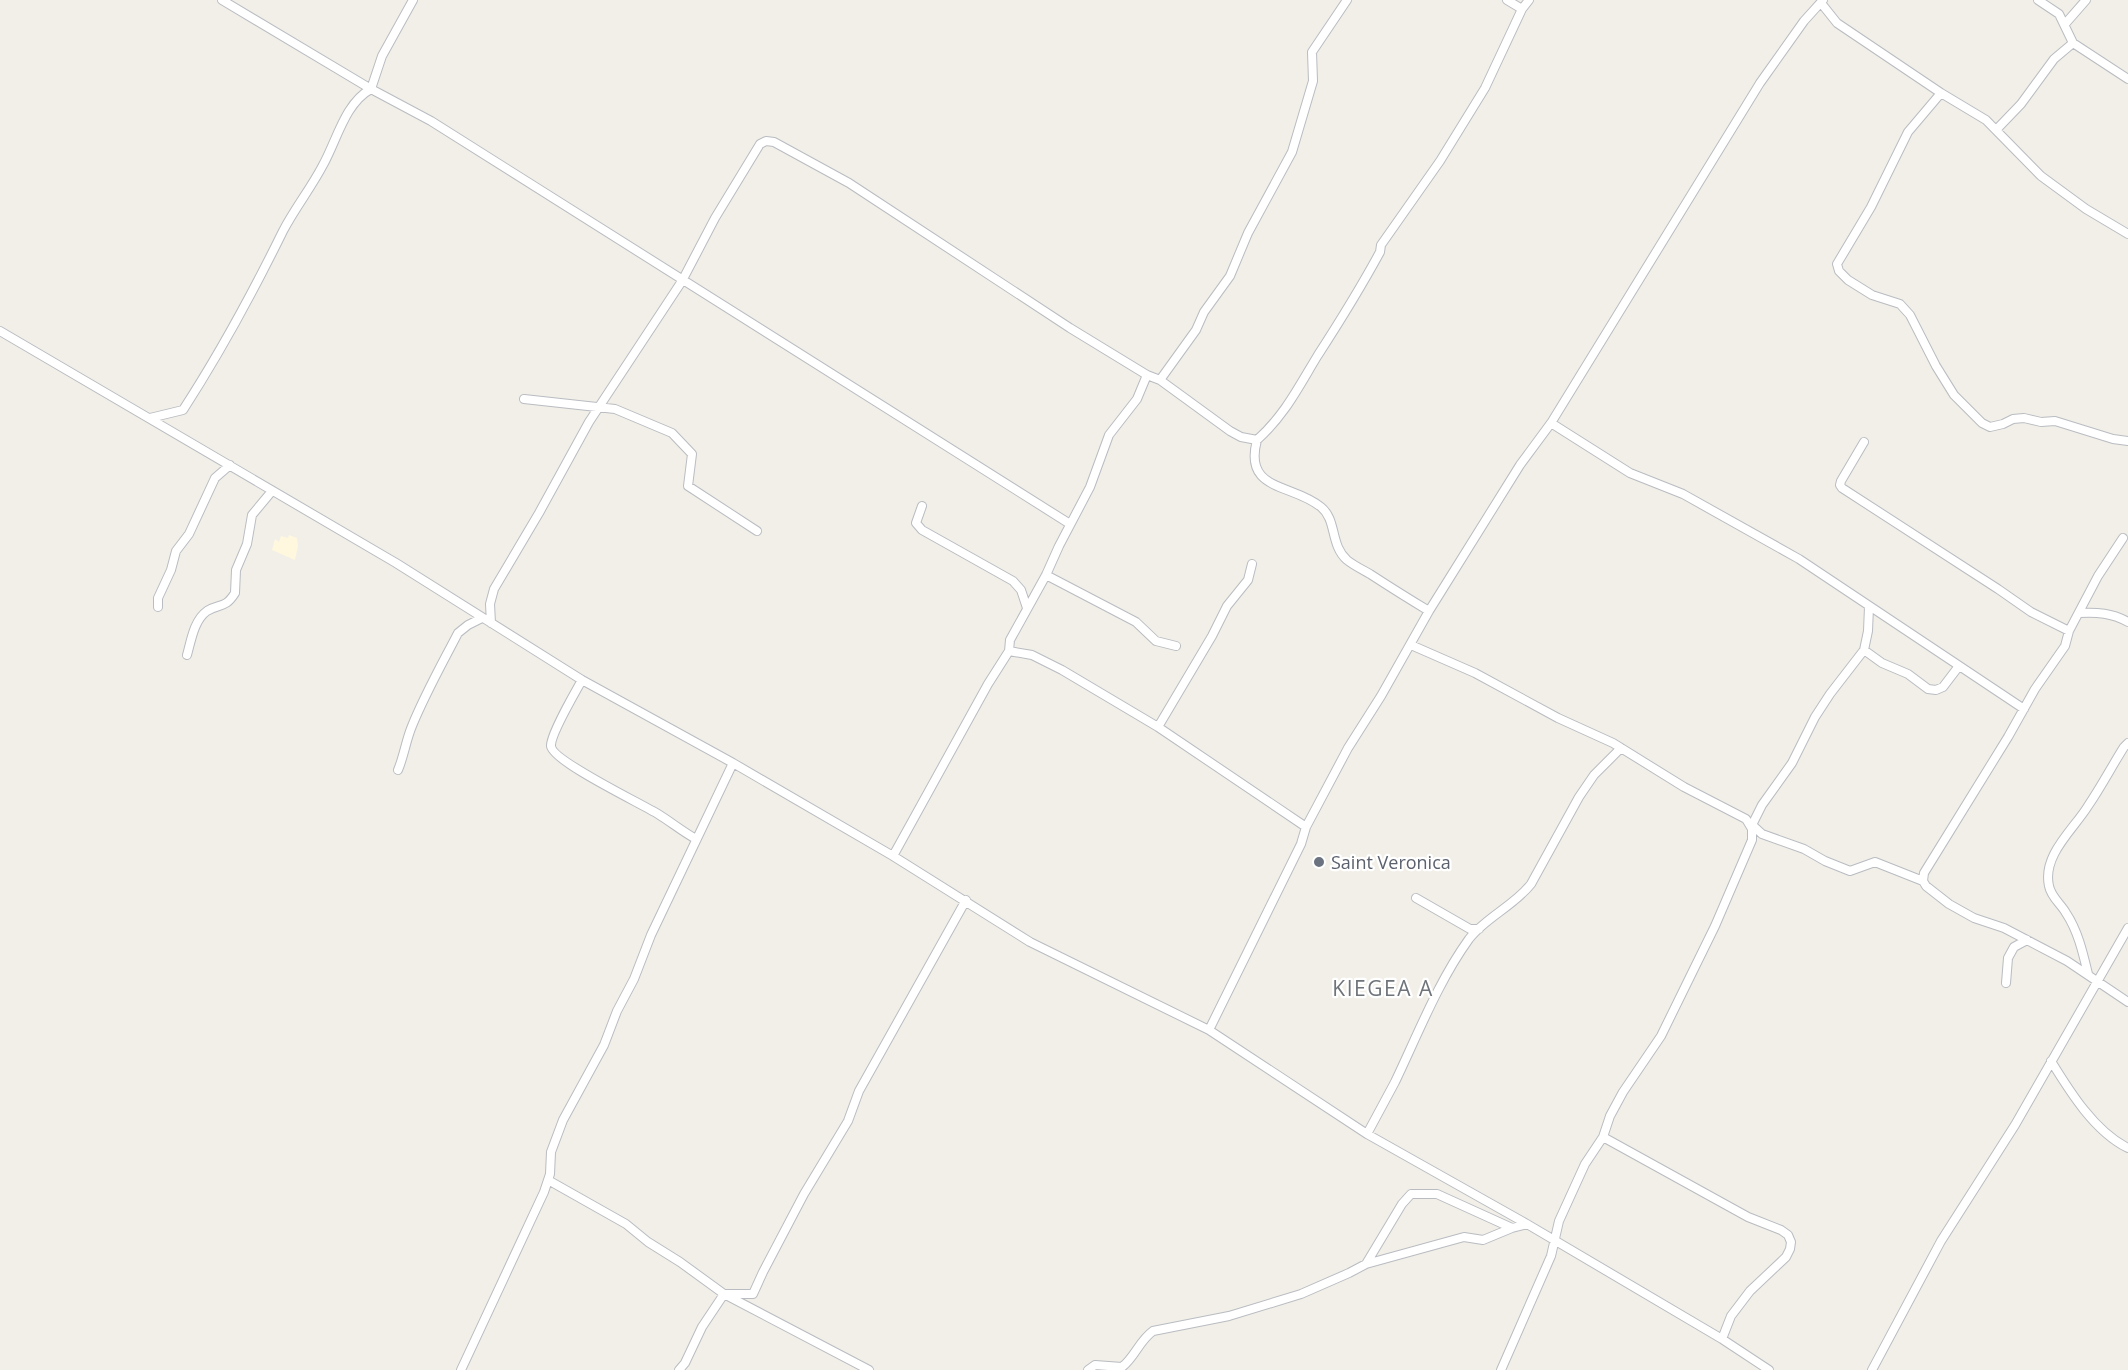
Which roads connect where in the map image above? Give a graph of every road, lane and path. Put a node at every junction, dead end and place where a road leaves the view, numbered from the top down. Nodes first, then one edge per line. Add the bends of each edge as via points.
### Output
1 (222, 0) edge
2 (413, 0) edge
3 (1347, 0) edge
4 (1508, 0) edge
5 (1529, 0) edge
6 (2038, 0) edge
7 (2086, 0) edge
8 (1822, 2) edge
9 (1522, 9) junction
10 (2065, 24) junction
11 (2073, 43) junction
12 (2128, 79) edge
13 (371, 89) junction
14 (1941, 93) junction
15 (1996, 130) junction
16 (2128, 234) edge
17 (682, 281) junction
18 (0, 331) edge
19 (1147, 375) junction
20 (1160, 380) junction
21 (524, 399) dead end
22 (599, 407) junction
23 (150, 418) junction
24 (1551, 423) junction
25 (1257, 440) junction
26 (2128, 441) edge
27 (1864, 442) dead end
28 (230, 465) junction
29 (272, 491) junction
30 (922, 506) dead end
31 (1070, 524) junction
32 (757, 531) dead end
33 (2123, 538) dead end
34 (1252, 564) dead end
35 (1046, 575) junction
36 (1869, 607) junction
37 (158, 608) dead end
38 (1027, 608) junction
39 (1429, 611) junction
40 (2079, 614) junction
41 (482, 618) junction
42 (2128, 622) edge
43 (491, 623) junction
44 (2069, 631) junction
45 (1411, 645) junction
46 (1176, 646) dead end
47 (1864, 650) junction
48 (1009, 651) junction
49 (187, 655) dead end
50 (1959, 666) junction
51 (582, 680) junction
52 (2024, 709) junction
53 (1158, 727) junction
54 (2128, 743) edge
55 (1621, 748) junction
56 (733, 763) junction
57 (398, 770) dead end
58 (1749, 822) junction
59 (1306, 827) junction
60 (696, 839) junction
61 (893, 855) junction
62 (1923, 881) junction
63 (1416, 898) dead end
64 (966, 900) junction
65 (2128, 928) edge
66 (1479, 929) junction
67 (2027, 940) junction
68 (2088, 974) junction
69 (2098, 982) junction
70 (2006, 983) dead end
71 (2128, 1002) edge
72 (1209, 1030) junction
73 (2051, 1061) junction
74 (1366, 1134) junction
75 (1603, 1137) junction
76 (2128, 1148) edge
77 (548, 1180) junction
78 (1527, 1224) junction
79 (1512, 1228) junction
80 (1556, 1241) junction
81 (1366, 1264) junction
82 (724, 1294) junction
83 (1722, 1339) junction
84 (461, 1370) edge
85 (679, 1370) edge
86 (869, 1370) edge
87 (1088, 1370) edge
88 (1501, 1370) edge
89 (1769, 1370) edge
90 (1872, 1370) edge

1 - 13 street
2 - 13 street via 382,56
3 - 20 street via 1312,52 1313,81 1292,152 1248,233 1230,276
4 - 9 street
5 - 9 street
6 - 10 street via 2059,14
7 - 10 street
8 - 14 street via 1838,23
8 - 24 street via 1760,83
9 - 25 street via 1485,88 1440,162 1381,245 1356,295 1282,415
10 - 11 street
11 - 12 street
11 - 15 street via 2054,58 2021,104
13 - 17 street via 439,126
13 - 23 street via 349,112 323,165 183,410
14 - 15 street
14 - 26 street via 1908,132 1837,267 1848,280 1872,295 1900,304 1915,323 1954,395 1982,423 1990,427 2013,419 2055,421
15 - 16 street via 2041,176
17 - 19 street via 760,144 774,142 849,183
17 - 22 street
17 - 31 street
18 - 23 street
19 - 20 street
19 - 31 street via 1137,399 1109,435 1090,487
20 - 25 street via 1230,431
21 - 22 street
22 - 32 street via 615,409 672,433 692,454 688,486
22 - 43 street via 494,589
23 - 28 street
24 - 36 street via 1630,473 1683,494 1799,559
24 - 39 street via 1520,465
25 - 39 street via 1253,459 1261,477 1320,506 1330,519 1337,546 1346,559
27 - 44 street via 1841,480 1842,488 2031,612
28 - 29 street
28 - 37 street via 215,478 189,534 176,551 158,598
29 - 41 street
29 - 49 street via 252,515 247,544 236,570 235,593 231,600 200,619
30 - 38 street via 916,523 921,530 1013,581
31 - 35 street
33 - 40 street
34 - 53 street via 1248,580 1227,606
35 - 38 street
35 - 46 street via 1136,622 1156,641
36 - 47 street
36 - 50 street
38 - 48 street via 1010,640
39 - 45 street
40 - 42 street via 2095,612
40 - 44 street
41 - 43 street
41 - 57 street via 458,633 421,705
43 - 51 street
44 - 52 street via 2065,645
45 - 55 street via 1475,673
45 - 59 street via 1348,748
47 - 50 street via 1928,689 1943,687
47 - 58 street via 1825,702 1792,763
48 - 53 street via 1032,655 1062,670
48 - 61 street
50 - 52 street
51 - 56 street
51 - 60 street via 551,743 554,752
52 - 62 street via 1924,873
53 - 59 street
54 - 68 street via 2050,863 2049,889 2082,946
55 - 58 street
55 - 66 street via 1579,797 1521,897
56 - 60 street
56 - 61 street
58 - 62 street via 1762,834 1850,871 1875,862
58 - 75 street via 1752,840 1715,926 1661,1036 1623,1092
59 - 72 street
60 - 77 street via 604,1045 563,1120 551,1152
61 - 64 street
62 - 67 street via 1949,904
63 - 66 street via 1470,929
64 - 72 street via 1030,942
64 - 82 street via 859,1091 848,1121 804,1194 753,1294
65 - 69 street
66 - 74 street via 1442,985
67 - 68 street
67 - 70 street via 2014,947 2008,958
68 - 69 street
69 - 71 street
69 - 73 street
72 - 74 street
73 - 76 street via 2102,1131
73 - 90 street via 1941,1240
74 - 78 street
75 - 80 street via 1580,1174 1559,1221
75 - 83 street via 1788,1235 1789,1254 1750,1291 1731,1316
77 - 82 street via 626,1224
77 - 84 street
78 - 79 street
78 - 80 street
79 - 81 street via 1483,1240 1464,1238
79 - 81 street via 1437,1194 1411,1194
80 - 83 street
80 - 88 street
81 - 87 street via 1291,1297 1229,1316 1152,1331 1122,1366 1095,1365
82 - 85 street
82 - 86 street
83 - 89 street

